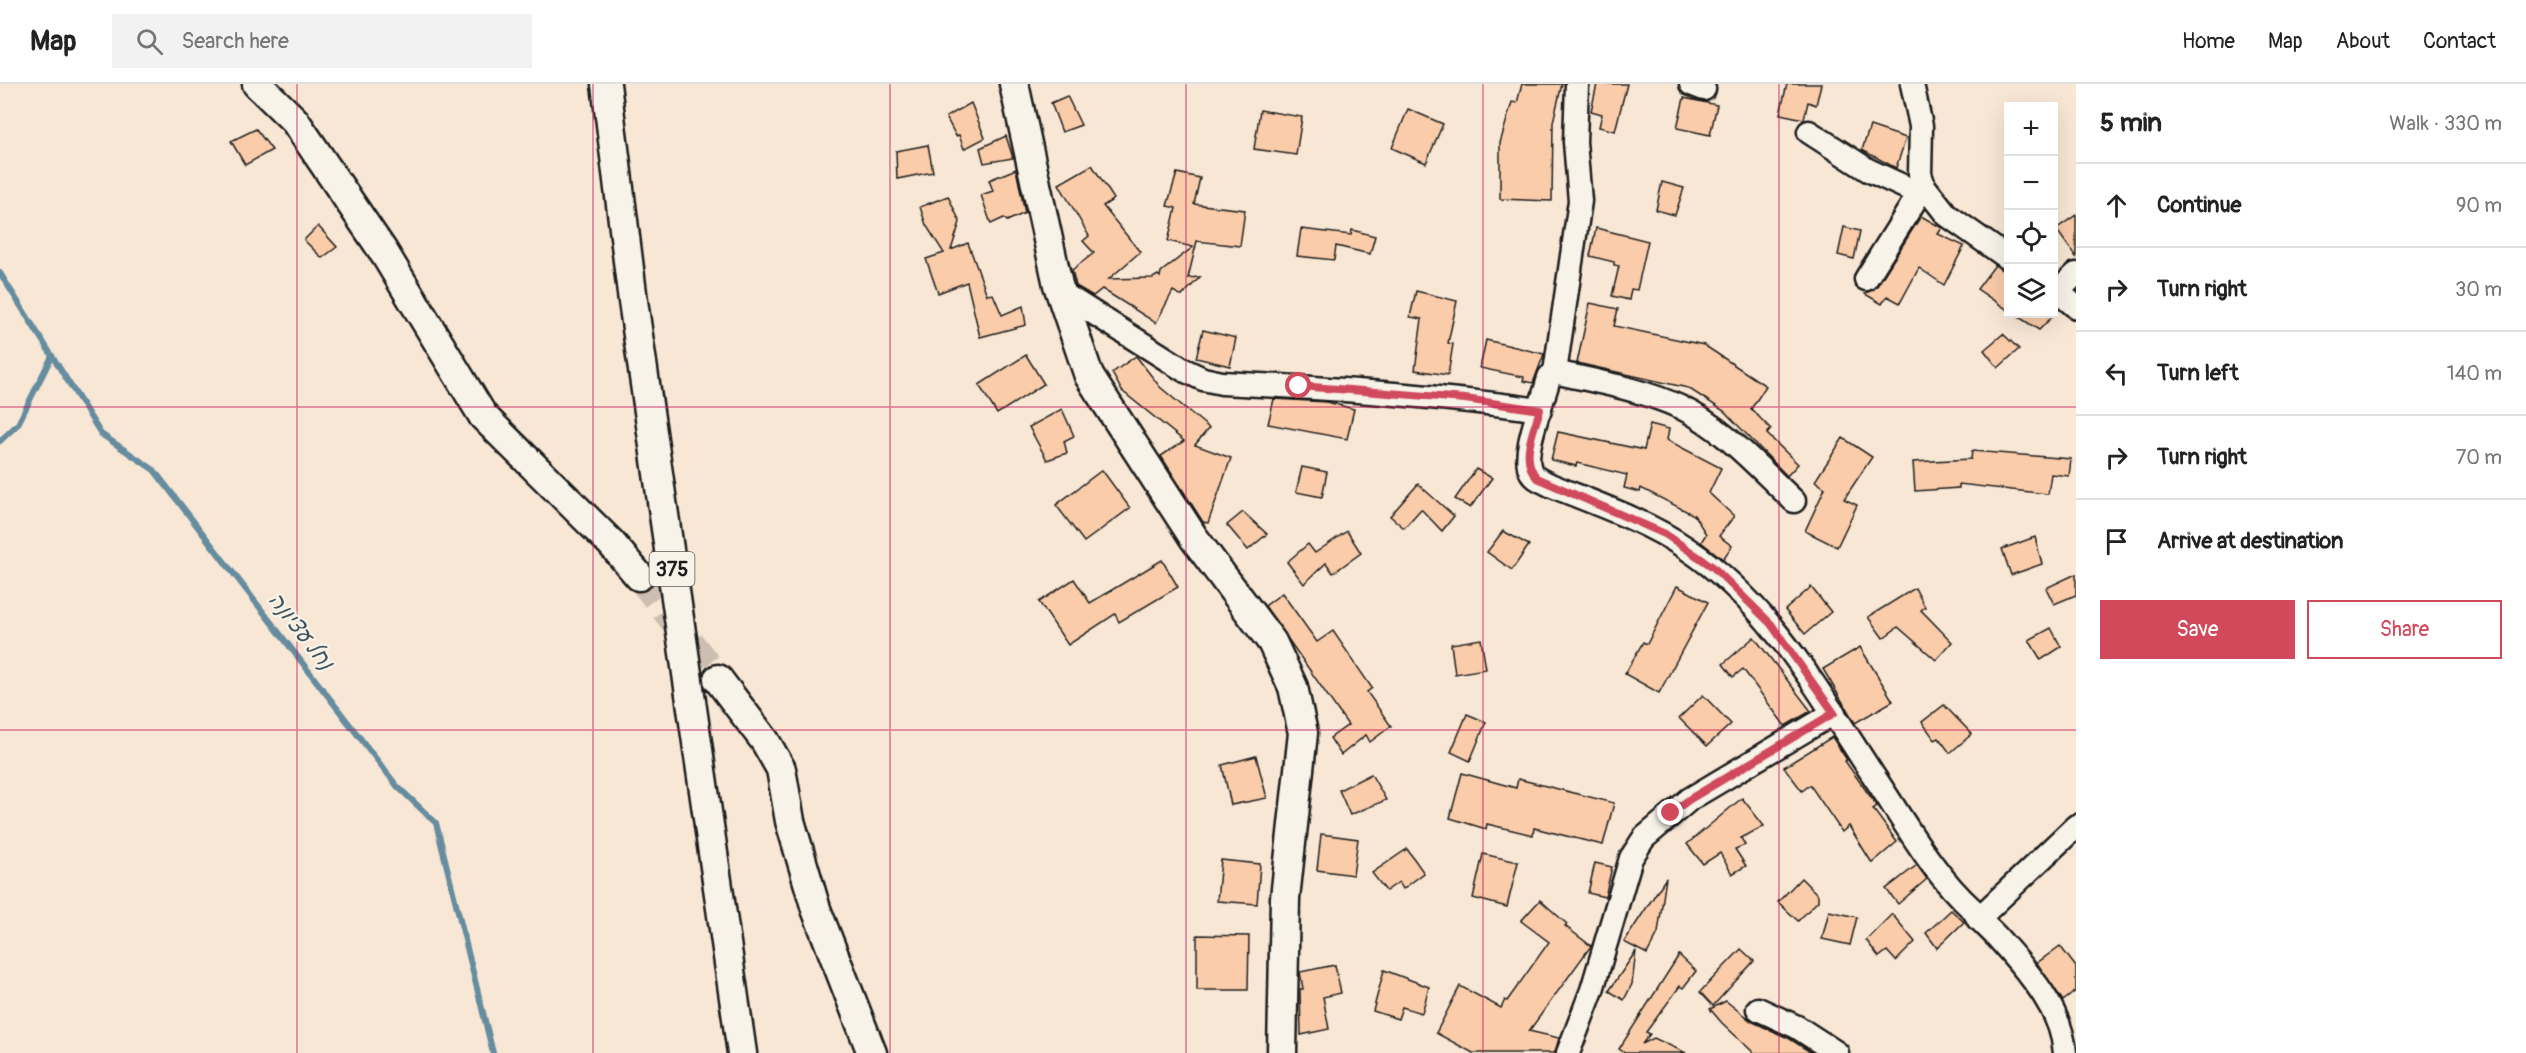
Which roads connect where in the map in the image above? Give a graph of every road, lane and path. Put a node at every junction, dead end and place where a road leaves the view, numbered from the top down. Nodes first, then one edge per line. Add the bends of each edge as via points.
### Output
1 (257, 84) edge
2 (606, 84) edge
3 (1014, 84) edge
4 (1577, 84) edge
5 (1912, 84) edge
6 (1809, 132) dead end
7 (1922, 190) junction
8 (2004, 255) edge
9 (2076, 274) edge
10 (1866, 279) dead end
11 (2058, 288) edge
12 (2058, 291) edge
13 (1062, 292) junction
14 (2076, 307) edge
15 (1555, 372) junction
16 (1540, 410) junction
17 (1794, 501) dead end
18 (639, 576) tunnel mouth
19 (718, 679) tunnel mouth
20 (1834, 713) junction
21 (2076, 826) edge
22 (1978, 919) junction
23 (1758, 1009) dead end
24 (742, 1053) edge
25 (872, 1053) edge
26 (1282, 1053) edge
27 (1568, 1053) edge
28 (1837, 1053) edge
29 (2065, 1053) edge

1 - 18 main road via 295,121 383,251 483,416
2 - 24 main road, 375 via 635,313
3 - 13 main road
4 - 15 street via 1575,142 1580,201
5 - 7 street via 1922,126
6 - 7 street via 1868,170
7 - 8 street via 1947,215
7 - 10 street
9 - 11 street
12 - 14 street
13 - 16 street via 1131,339 1203,379 1222,384 1363,390
13 - 26 main road via 1089,376 1194,538 1272,642 1293,687 1304,733 1285,898
15 - 16 street via 1549,377
15 - 17 street via 1638,392 1679,407 1730,442
16 - 20 street via 1528,460 1537,478 1665,534 1713,567 1771,624
19 - 25 main road via 781,769 790,821 816,909
20 - 22 street via 1920,849
20 - 27 street via 1690,799 1644,838 1631,858 1592,990
21 - 22 street
22 - 29 street via 2047,1000 2060,1026
23 - 28 street via 1797,1027

